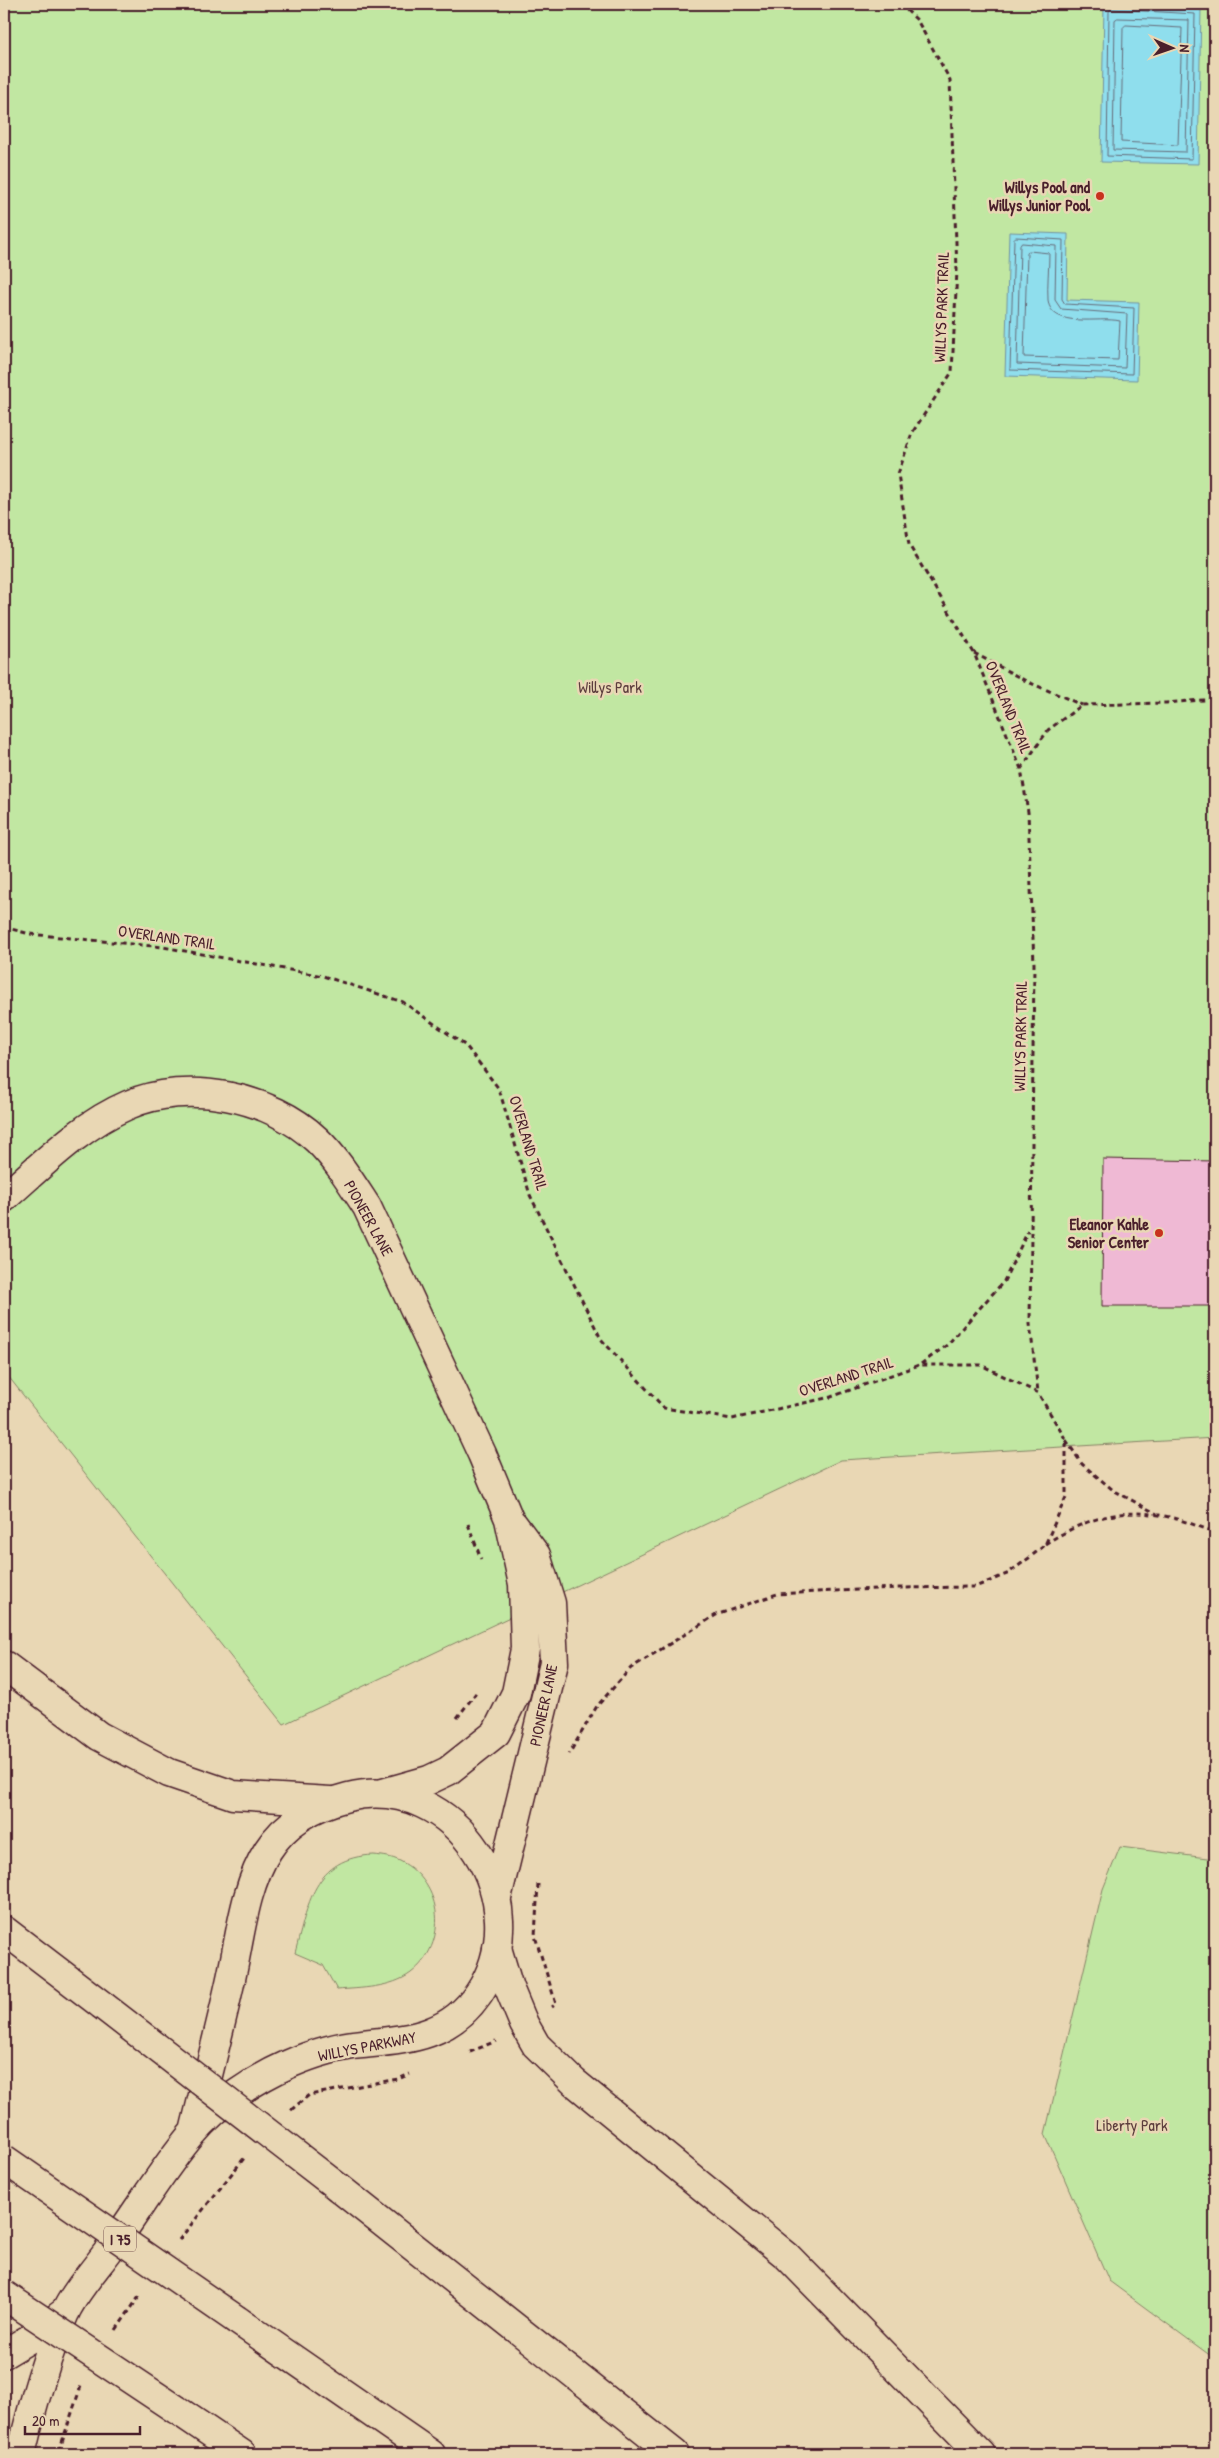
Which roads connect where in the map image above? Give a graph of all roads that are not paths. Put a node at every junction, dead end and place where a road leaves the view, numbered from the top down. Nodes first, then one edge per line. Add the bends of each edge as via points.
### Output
1 (4, 1198) edge
2 (509, 1519) junction
3 (4, 1665) edge
4 (380, 1794) junction
5 (330, 1801) junction
6 (497, 1898) junction
7 (4, 1930) edge
8 (497, 1948) junction
9 (194, 2132) junction
10 (4, 2159) edge
11 (4, 2294) edge
12 (66, 2311) junction
13 (4, 2354) edge
14 (21, 2454) edge
15 (242, 2454) edge
16 (431, 2454) edge
17 (676, 2454) edge
18 (981, 2454) edge

1 - 2 main road, PIONEER LANE via 94,1123 129,1104 187,1093 218,1095 254,1103 288,1118 317,1140 367,1206
2 - 4 main road, PIONEER LANE via 523,1593 525,1649 516,1693 496,1733 463,1762 429,1780
2 - 6 main road, PIONEER LANE via 539,1563 551,1602 554,1663
3 - 5 main road via 99,1736 169,1773 233,1795
4 - 5 main road, WILLYS PARKWAY
4 - 6 main road via 424,1805 462,1831 478,1851
5 - 9 main road, WILLYS PARKWAY via 285,1830 258,1867
6 - 8 main road, WILLYS PARKWAY
7 - 17 main road, bridge via 339,2188
8 - 9 main road, WILLYS PARKWAY via 490,1972 478,1994 462,2012 442,2026 420,2036 350,2046 288,2064 222,2106
8 - 18 main road via 509,1988 536,2045 574,2082 787,2256
9 - 12 main road, WILLYS PARKWAY
10 - 16 main road, I 75, bridge
11 - 15 main road, bridge
12 - 13 main road, WILLYS PARKWAY
12 - 14 main road, WILLYS PARKWAY via 34,2400

